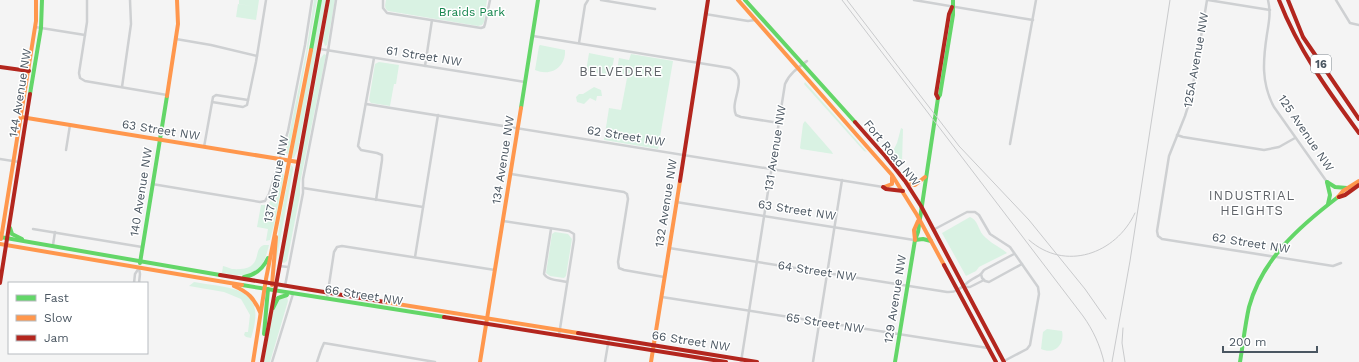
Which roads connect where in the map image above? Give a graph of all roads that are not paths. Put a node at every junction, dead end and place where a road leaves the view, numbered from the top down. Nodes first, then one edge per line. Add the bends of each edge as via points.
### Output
1 (36, 0) edge
2 (42, 0) edge
3 (87, 0) edge
4 (130, 0) edge
5 (176, 0) edge
6 (266, 0) edge
7 (312, 0) edge
8 (320, 0) edge
9 (328, 0) edge
10 (336, 0) edge
11 (383, 0) edge
12 (490, 0) edge
13 (538, 0) edge
14 (588, 0) edge
15 (601, 0) edge
16 (708, 0) edge
17 (738, 0) edge
18 (745, 0) edge
19 (914, 0) edge
20 (953, 0) edge
21 (1036, 0) edge
22 (1208, 0) edge
23 (1268, 0) edge
24 (1279, 0) edge
25 (1288, 0) edge
26 (1336, 0) edge
27 (620, 2) edge
28 (952, 7) junction
29 (655, 9) dead end
30 (1270, 10) junction
31 (705, 14) junction
32 (432, 20) junction
33 (755, 20) junction
34 (1033, 20) junction
35 (1359, 25) edge
36 (35, 27) junction
37 (40, 28) junction
38 (85, 35) junction
39 (533, 36) junction
40 (176, 39) junction
41 (579, 43) junction
42 (320, 49) junction
43 (328, 51) junction
44 (257, 56) junction
45 (374, 58) junction
46 (807, 60) dead end
47 (698, 63) junction
48 (803, 64) junction
49 (0, 66) edge
50 (425, 66) junction
51 (798, 68) junction
52 (28, 71) junction
53 (33, 72) junction
54 (525, 82) junction
55 (122, 87) junction
56 (167, 95) junction
57 (248, 100) junction
58 (212, 102) junction
59 (366, 104) junction
60 (438, 115) junction
61 (21, 117) junction
62 (26, 118) junction
63 (1359, 119) edge
64 (779, 123) junction
65 (70, 125) junction
66 (518, 128) junction
67 (1359, 133) edge
68 (1177, 135) junction
69 (1295, 138) junction
70 (160, 140) junction
71 (1010, 144) dead end
72 (204, 147) junction
73 (66, 150) dead end
74 (684, 155) junction
75 (0, 159) edge
76 (280, 159) junction
77 (14, 161) junction
78 (289, 161) junction
79 (19, 162) junction
80 (298, 162) junction
81 (771, 169) junction
82 (511, 174) junction
83 (892, 175) junction
84 (925, 177) junction
85 (842, 180) junction
86 (905, 181) junction
87 (1359, 181) edge
88 (1327, 182) junction
89 (152, 184) junction
90 (1359, 185) edge
91 (883, 187) junction
92 (303, 188) junction
93 (1348, 188) junction
94 (903, 191) junction
95 (1338, 197) junction
96 (376, 200) junction
97 (676, 202) junction
98 (1328, 205) junction
99 (921, 206) junction
100 (423, 208) junction
101 (764, 215) junction
102 (919, 219) junction
103 (503, 221) junction
104 (10, 223) junction
105 (276, 226) junction
106 (835, 226) junction
107 (33, 228) dead end
108 (551, 229) junction
109 (933, 230) junction
110 (55, 232) junction
111 (1158, 236) joint
112 (1, 237) edge
113 (7, 238) junction
114 (915, 240) junction
115 (26, 241) junction
116 (931, 241) junction
117 (0, 244) edge
118 (6, 245) junction
119 (53, 245) junction
120 (142, 247) junction
121 (669, 247) junction
122 (271, 252) junction
123 (1014, 254) junction
124 (415, 257) junction
125 (1273, 257) junction
126 (140, 261) junction
127 (757, 262) junction
128 (1341, 263) dead end
129 (1022, 264) junction
130 (278, 266) junction
131 (288, 267) junction
132 (139, 268) junction
133 (495, 270) junction
134 (828, 272) junction
135 (981, 274) junction
136 (664, 277) junction
137 (240, 278) junction
138 (984, 280) junction
139 (134, 282) edge
140 (138, 282) edge
141 (266, 282) junction
142 (567, 282) junction
143 (0, 283) edge
144 (228, 283) junction
145 (273, 284) junction
146 (907, 285) junction
147 (285, 286) junction
148 (964, 287) junction
149 (266, 290) junction
150 (957, 290) junction
151 (274, 291) junction
152 (328, 293) junction
153 (292, 294) junction
154 (661, 297) junction
155 (327, 299) junction
156 (749, 311) junction
157 (260, 314) junction
158 (270, 315) junction
159 (488, 318) junction
160 (820, 322) junction
161 (487, 324) junction
162 (560, 330) junction
163 (559, 335) junction
164 (899, 335) junction
165 (609, 338) junction
166 (608, 344) junction
167 (654, 344) junction
168 (988, 348) junction
169 (264, 350) junction
170 (652, 351) junction
171 (704, 353) junction
172 (703, 360) edge
173 (741, 360) edge
174 (1004, 361) edge
175 (253, 362) edge
176 (262, 362) edge
177 (272, 362) edge
178 (318, 362) edge
179 (435, 362) edge
180 (480, 362) edge
181 (605, 362) edge
182 (651, 362) edge
183 (726, 362) edge
184 (757, 362) edge
185 (813, 362) edge
186 (895, 362) edge
187 (996, 362) edge
188 (1240, 362) edge

1 - 36 main road, 144 Avenue NW
2 - 37 main road, 144 Avenue NW
3 - 38 street
4 - 55 street via 132,24
5 - 40 main road, 140 Avenue NW
6 - 44 street
7 - 76 street, 137 Avenue NW via 288,131
8 - 78 main road, 137 Avenue NW
9 - 42 main road, 137 Avenue NW
10 - 43 street
11 - 32 street via 384,11 390,14
12 - 32 street via 484,27 476,28
13 - 39 main road, 134 Avenue NW
14 - 41 street
15 - 27 street
16 - 31 main road, 132 Avenue NW
17 - 33 main road, Fort Road NW
18 - 48 main road, Fort Road NW
19 - 28 street
20 - 28 main road, 129 Avenue NW
21 - 34 street
22 - 30 street
22 - 68 street, 125A Avenue NW via 1189,104
23 - 30 street, 125 Avenue NW
24 - 67 main road, 16 via 1304,53
25 - 63 main road, 16 via 1307,43
26 - 35 street via 1350,23
27 - 29 street
28 - 34 street
28 - 84 main road, 129 Avenue NW via 936,94 938,98
30 - 69 street, 125 Avenue NW via 1263,55 1265,81 1270,100
31 - 33 street
31 - 47 main road, 132 Avenue NW
32 - 50 street
33 - 51 main road, Fort Road NW
34 - 71 street
36 - 37 street
36 - 52 main road, 144 Avenue NW
37 - 38 street
37 - 53 main road, 144 Avenue NW
38 - 55 street via 80,78
39 - 41 street
39 - 54 main road, 134 Avenue NW
40 - 44 street
40 - 56 main road, 140 Avenue NW
41 - 47 street
42 - 43 street, 61 Street NW
42 - 80 main road, 137 Avenue NW
43 - 45 street, 61 Street NW
43 - 92 street via 302,179
44 - 57 street
45 - 50 street, 61 Street NW
45 - 59 street
46 - 48 street, 131 Avenue NW
47 - 64 street via 730,68 736,73 739,82 736,115
47 - 74 main road, 132 Avenue NW
48 - 51 street, 131 Avenue NW
48 - 86 main road, Fort Road NW
49 - 52 main road
50 - 54 street, 61 Street NW
51 - 64 street, 131 Avenue NW via 785,84
51 - 83 main road, Fort Road NW
52 - 53 main road
52 - 61 main road, 144 Avenue NW
53 - 62 main road, 144 Avenue NW
54 - 66 main road, 134 Avenue NW
55 - 56 street
56 - 70 main road, 140 Avenue NW
57 - 58 street via 245,107
57 - 58 street via 216,95
58 - 72 street
59 - 60 street, 62 Street NW
59 - 96 street via 358,142 359,149 382,155
60 - 66 street, 62 Street NW
60 - 100 street
61 - 62 main road, 63 Street NW
61 - 77 main road, 144 Avenue NW
62 - 65 main road, 63 Street NW
62 - 79 main road, 144 Avenue NW
64 - 81 street, 131 Avenue NW
65 - 70 main road, 63 Street NW
65 - 73 street
66 - 74 street, 62 Street NW
66 - 82 main road, 134 Avenue NW
68 - 69 street via 1264,150 1279,147
68 - 111 street, 125A Avenue NW via 1168,160
69 - 88 street, 125 Avenue NW
70 - 72 main road, 63 Street NW
70 - 89 main road, 140 Avenue NW
72 - 76 main road, 63 Street NW
74 - 81 street, 62 Street NW
74 - 97 main road, 132 Avenue NW
75 - 77 street
76 - 78 main road, 63 Street NW
76 - 89 street, 137 Avenue NW via 269,194 265,201 260,202
77 - 79 street
77 - 112 main road, 144 Avenue NW
78 - 80 main road, 63 Street NW
78 - 105 main road, 137 Avenue NW
79 - 104 main road, 144 Avenue NW
80 - 130 main road, 137 Avenue NW
81 - 85 street, 62 Street NW
81 - 101 street, 131 Avenue NW
82 - 103 main road, 134 Avenue NW
82 - 136 street via 627,194 619,268
83 - 91 main road via 892,184
83 - 94 main road, Fort Road NW
84 - 86 main road via 915,185
84 - 99 main road, 129 Avenue NW
85 - 91 street, 62 Street NW
85 - 106 street
86 - 99 main road, Fort Road NW
87 - 93 main road
88 - 93 main road via 1339,188
88 - 98 main road via 1330,190
89 - 120 main road, 140 Avenue NW
90 - 95 main road
91 - 94 main road
92 - 96 street
92 - 131 street
93 - 95 main road
94 - 102 main road, Fort Road NW
95 - 98 main road
96 - 100 street
97 - 101 street, 63 Street NW
97 - 121 main road, 132 Avenue NW
98 - 125 main road via 1301,226
99 - 102 main road, 129 Avenue NW
99 - 109 main road, Fort Road NW
100 - 124 street
101 - 106 street, 63 Street NW
101 - 127 street, 131 Avenue NW
102 - 114 main road, 129 Avenue NW
102 - 116 main road, Fort Road NW
103 - 108 street
103 - 133 main road, 134 Avenue NW
104 - 113 main road, 144 Avenue NW
104 - 115 main road via 12,234
105 - 122 main road, 137 Avenue NW
105 - 145 main road
106 - 114 street, 63 Street NW
106 - 134 street
107 - 110 street
108 - 142 street via 544,274
108 - 142 street via 574,234
109 - 123 street via 967,212 975,212 988,232 1008,245
109 - 148 main road, Fort Road NW
110 - 119 street
110 - 120 street
111 - 125 street, 62 Street NW via 1162,239
112 - 113 main road, 66 Street NW
112 - 117 main road, 144 Avenue NW
113 - 115 main road, 66 Street NW
113 - 118 main road, 144 Avenue NW
114 - 116 main road
114 - 146 main road, 129 Avenue NW
115 - 119 main road, 66 Street NW
116 - 150 main road, Fort Road NW
117 - 118 main road, 66 Street NW
118 - 132 main road, 66 Street NW
118 - 143 main road, 144 Avenue NW
119 - 126 main road, 66 Street NW
120 - 126 main road, 140 Avenue NW
121 - 127 street, 64 Street NW
121 - 136 main road, 132 Avenue NW
122 - 137 main road via 261,270 252,276
122 - 141 main road, 137 Avenue NW
123 - 129 street
123 - 135 street
124 - 133 street
124 - 152 street via 337,246
125 - 128 street, 62 Street NW via 1333,266
125 - 188 main road via 1252,299
126 - 132 main road, 140 Avenue NW
126 - 137 main road, 66 Street NW
127 - 134 street, 64 Street NW
127 - 156 street, 131 Avenue NW
129 - 138 street via 991,281
129 - 174 street via 1039,289 1031,343 1027,349
130 - 131 street
130 - 145 main road, 137 Avenue NW
131 - 147 street
132 - 139 street, 140 Avenue NW
132 - 140 street, 140 Avenue NW
132 - 144 main road, 66 Street NW
133 - 159 main road, 134 Avenue NW
134 - 146 street, 64 Street NW
134 - 160 street
135 - 138 street
135 - 148 street
136 - 154 main road, 132 Avenue NW
137 - 141 main road, 66 Street NW
138 - 148 street
141 - 145 main road, 66 Street NW
141 - 149 main road
142 - 162 street
144 - 149 main road, 66 Street NW
144 - 157 main road via 253,296
145 - 147 main road, 66 Street NW
145 - 151 main road, 137 Avenue NW
146 - 150 street, 64 Street NW via 947,292
146 - 164 main road, 129 Avenue NW
147 - 152 main road, 66 Street NW
148 - 150 street, 64 Street NW
148 - 174 main road, Fort Road NW
149 - 151 main road, 66 Street NW
149 - 157 main road
149 - 169 main road
150 - 168 main road, Fort Road NW
151 - 153 main road, 66 Street NW
151 - 158 main road, 137 Avenue NW
152 - 155 street
152 - 159 main road, 66 Street NW
153 - 155 main road, 66 Street NW
153 - 158 main road via 278,298
153 - 177 street
154 - 156 street, 65 Street NW
154 - 167 main road, 132 Avenue NW
155 - 161 main road, 66 Street NW
156 - 160 street, 65 Street NW
156 - 173 street, 131 Avenue NW
157 - 175 main road
158 - 169 main road, 137 Avenue NW
159 - 161 main road, 134 Avenue NW
159 - 162 main road, 66 Street NW
160 - 164 street, 65 Street NW
160 - 185 street
161 - 163 main road, 66 Street NW
161 - 180 main road, 134 Avenue NW
162 - 163 street
162 - 165 main road, 66 Street NW
163 - 166 main road, 66 Street NW
164 - 168 street, 65 Street NW
164 - 186 main road, 129 Avenue NW
165 - 166 street
165 - 167 main road, 66 Street NW
166 - 170 main road, 66 Street NW
166 - 181 street
167 - 170 main road, 132 Avenue NW
167 - 171 main road, 66 Street NW
168 - 187 main road, Fort Road NW
169 - 176 main road, 137 Avenue NW
170 - 172 main road, 66 Street NW
170 - 182 main road, 132 Avenue NW
171 - 172 street
171 - 173 main road, 66 Street NW
172 - 183 main road, 66 Street NW
173 - 184 main road, 66 Street NW
178 - 179 street via 324,343

